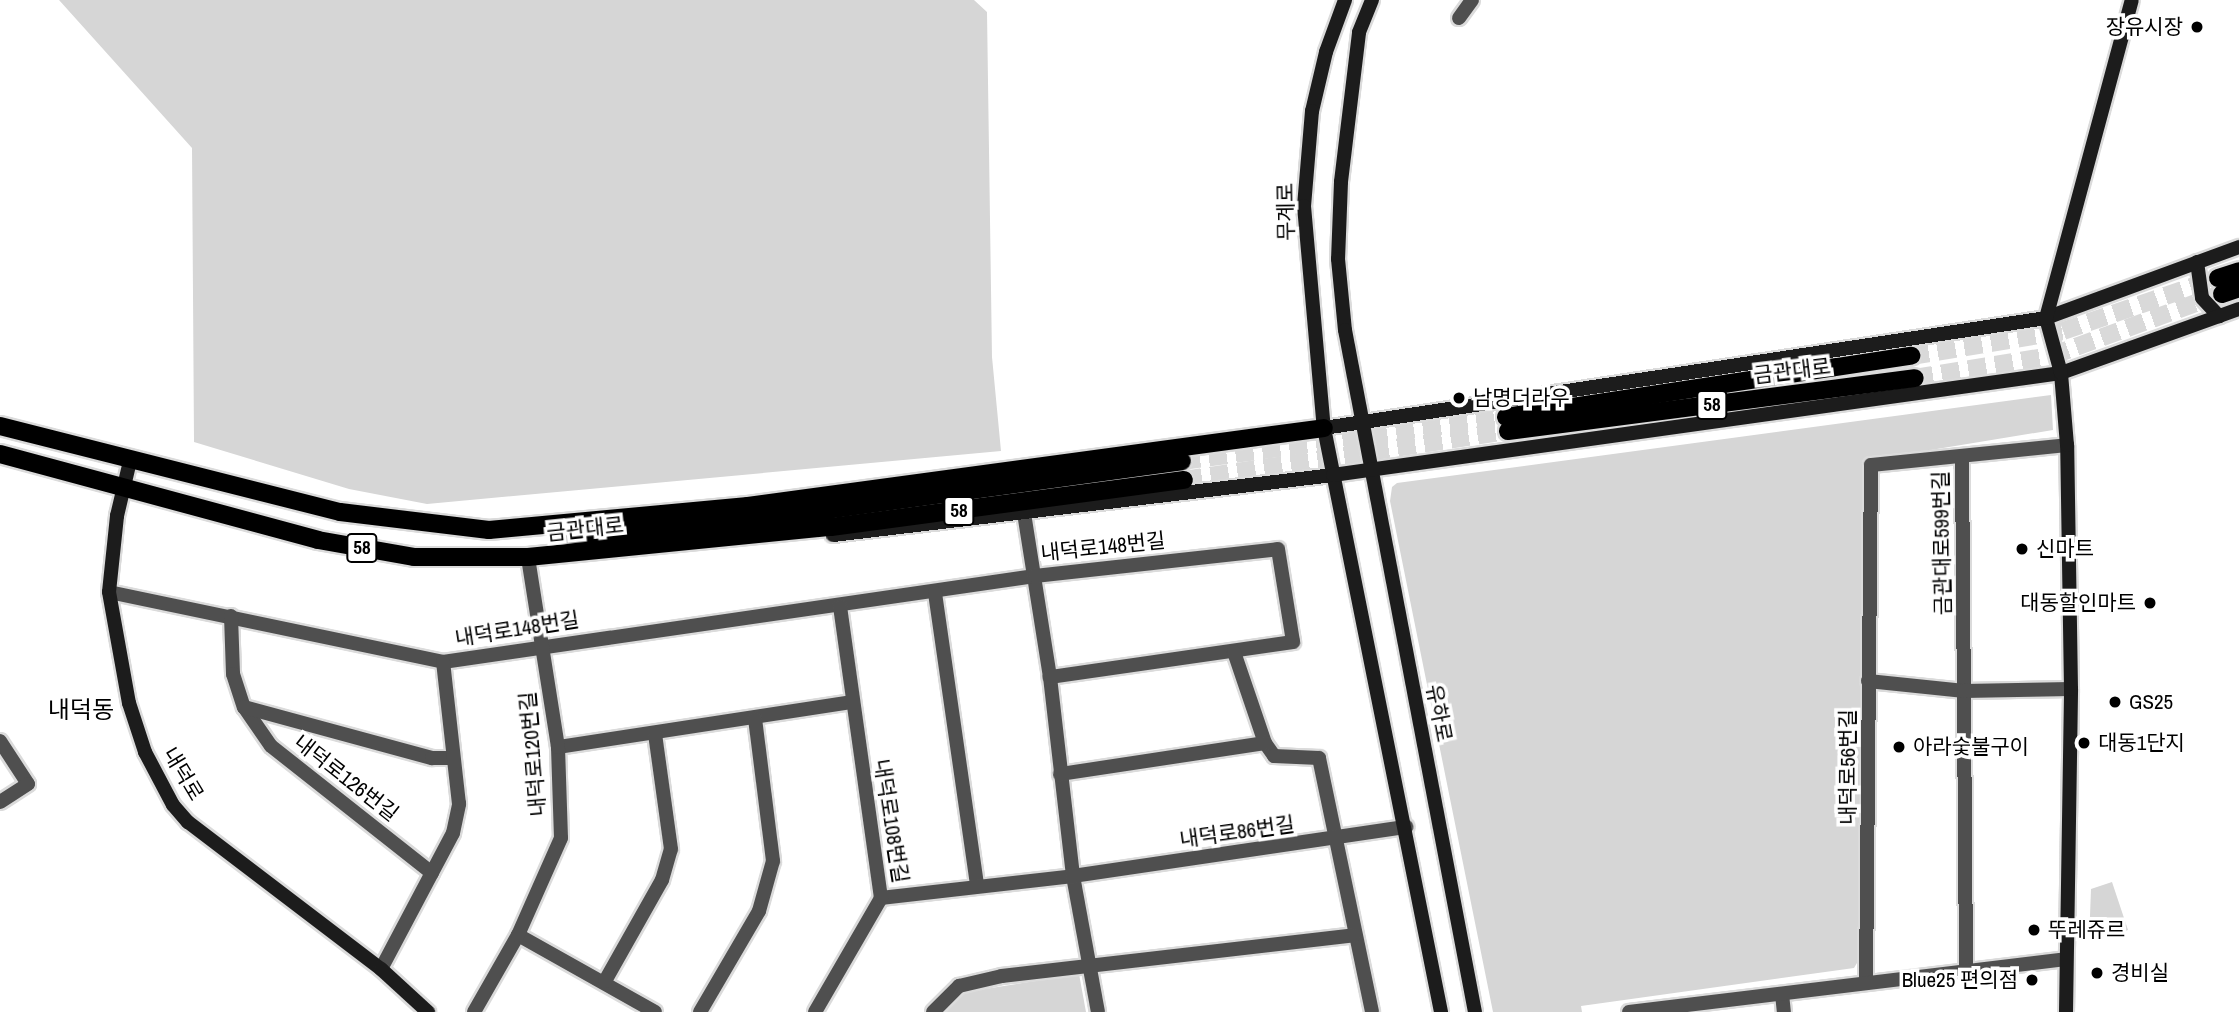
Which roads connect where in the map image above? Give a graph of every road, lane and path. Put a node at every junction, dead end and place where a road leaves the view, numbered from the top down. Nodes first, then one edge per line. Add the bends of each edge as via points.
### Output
1 (1345, 0) edge
2 (1372, 0) edge
3 (1472, 0) edge
4 (2132, 0) edge
5 (1460, 18) dead end
6 (2239, 247) edge
7 (2197, 262) junction
8 (2239, 271) edge
9 (2239, 288) edge
10 (2239, 309) edge
11 (2219, 316) junction
12 (2046, 318) junction
13 (1910, 356) tunnel mouth
14 (2061, 373) junction
15 (1915, 378) tunnel mouth
16 (1363, 422) junction
17 (0, 426) edge
18 (1324, 428) junction
19 (2067, 445) junction
20 (0, 454) edge
21 (1962, 457) junction
22 (130, 461) junction
23 (1182, 461) tunnel mouth
24 (1370, 470) junction
25 (1333, 475) junction
26 (1184, 480) tunnel mouth
27 (122, 487) junction
28 (1024, 513) junction
29 (489, 530) junction
30 (733, 536) junction
31 (528, 558) junction
32 (1035, 576) junction
33 (109, 592) junction
34 (934, 593) junction
35 (841, 607) junction
36 (231, 616) junction
37 (543, 645) junction
38 (1234, 652) junction
39 (443, 662) junction
40 (1050, 677) junction
41 (1868, 681) junction
42 (2071, 689) junction
43 (1964, 691) junction
44 (852, 702) junction
45 (244, 707) junction
46 (755, 719) junction
47 (655, 734) junction
48 (0, 741) edge
49 (1265, 743) junction
50 (558, 747) junction
51 (450, 758) junction
52 (1060, 774) junction
53 (0, 803) edge
54 (1406, 827) junction
55 (1339, 839) junction
56 (432, 873) junction
57 (1073, 876) junction
58 (977, 885) junction
59 (881, 898) junction
60 (1354, 934) junction
61 (518, 935) junction
62 (2066, 959) junction
63 (1087, 965) junction
64 (380, 969) junction
65 (1966, 971) junction
66 (605, 981) junction
67 (1866, 983) junction
68 (1782, 994) junction
69 (428, 1012) edge
70 (474, 1012) edge
71 (655, 1012) edge
72 (700, 1012) edge
73 (815, 1012) edge
74 (933, 1012) edge
75 (1098, 1012) edge
76 (1372, 1012) edge
77 (1441, 1012) edge
78 (1475, 1012) edge
79 (1629, 1012) edge
80 (1784, 1012) edge
81 (2066, 1012) edge

1 - 18 main road, 무계로 via 1312,111 1304,206
2 - 16 main road via 1359,33 1344,144 1338,259 1345,330
3 - 5 street
4 - 12 main road
6 - 7 main road
7 - 11 main road via 2202,298
7 - 12 main road
8 - 9 main road via 2220,286
10 - 11 main road
11 - 14 main road
12 - 14 main road
12 - 16 main road
13 - 15 main road, 금관대로 / 58 via 1507,424
14 - 19 main road
14 - 24 main road
16 - 18 main road
16 - 24 main road, 유하로
17 - 22 main road
18 - 25 main road
18 - 29 main road via 748,506
19 - 21 street, 금관대로599번길
19 - 42 main road
20 - 27 main road, 금관대로 / 58
21 - 41 street, 내덕로56번길 via 1871,465
21 - 43 street, 금관대로599번길
22 - 27 main road, 내덕로
22 - 29 main road via 340,512
23 - 29 main road, 금관대로 / 58 via 604,537
24 - 25 main road
24 - 78 main road, 유하로
25 - 28 main road
25 - 54 main road
26 - 30 main road, 금관대로 / 58
27 - 31 main road, 금관대로 / 58 via 331,543 414,557
27 - 33 main road, 내덕로
28 - 30 main road via 838,535
28 - 32 street
30 - 31 main road, 금관대로 / 58
31 - 37 street, 내덕로120번길
32 - 34 street, 내덕로148번길
32 - 38 street, 내덕로148번길 via 1278,549 1293,642
32 - 40 street
33 - 36 street, 내덕로148번길
33 - 64 main road, 내덕로 via 129,703 145,752 173,805 188,822
34 - 35 street, 내덕로148번길
34 - 58 street
35 - 37 street, 내덕로148번길
35 - 44 street, 내덕로108번길
36 - 39 street, 내덕로148번길
36 - 45 street, 내덕로126번길 via 233,674
37 - 39 street, 내덕로148번길
37 - 50 street, 내덕로120번길
38 - 40 street
38 - 49 street
39 - 51 street
40 - 52 street
41 - 43 street
41 - 67 street, 내덕로56번길
42 - 43 street
42 - 62 main road
43 - 65 street, 금관대로599번길
44 - 46 street
44 - 59 street, 내덕로108번길
45 - 51 street, 내덕로126번길 via 432,758
45 - 56 street, 내덕로126번길 via 271,746
46 - 47 street
46 - 72 street via 774,861 759,911
47 - 50 street
47 - 66 street via 671,849 662,880
48 - 53 street via 28,784
49 - 52 street
49 - 55 street via 1274,756 1319,758
50 - 61 street, 내덕로120번길 via 561,838
51 - 56 street via 458,804 453,833
52 - 57 street
54 - 55 street, 내덕로86번길
54 - 77 main road
55 - 57 street, 내덕로86번길
55 - 60 street
56 - 64 street
57 - 58 street, 내덕로86번길
57 - 63 street
58 - 59 street, 내덕로86번길
59 - 73 street, 내덕로108번길
60 - 63 street
60 - 76 street
61 - 66 street
61 - 70 street, 내덕로120번길
62 - 65 street
62 - 81 main road
63 - 74 street via 959,986
63 - 75 street
64 - 69 main road, 내덕로
65 - 67 street
66 - 71 street
67 - 68 street
68 - 79 street
68 - 80 street

